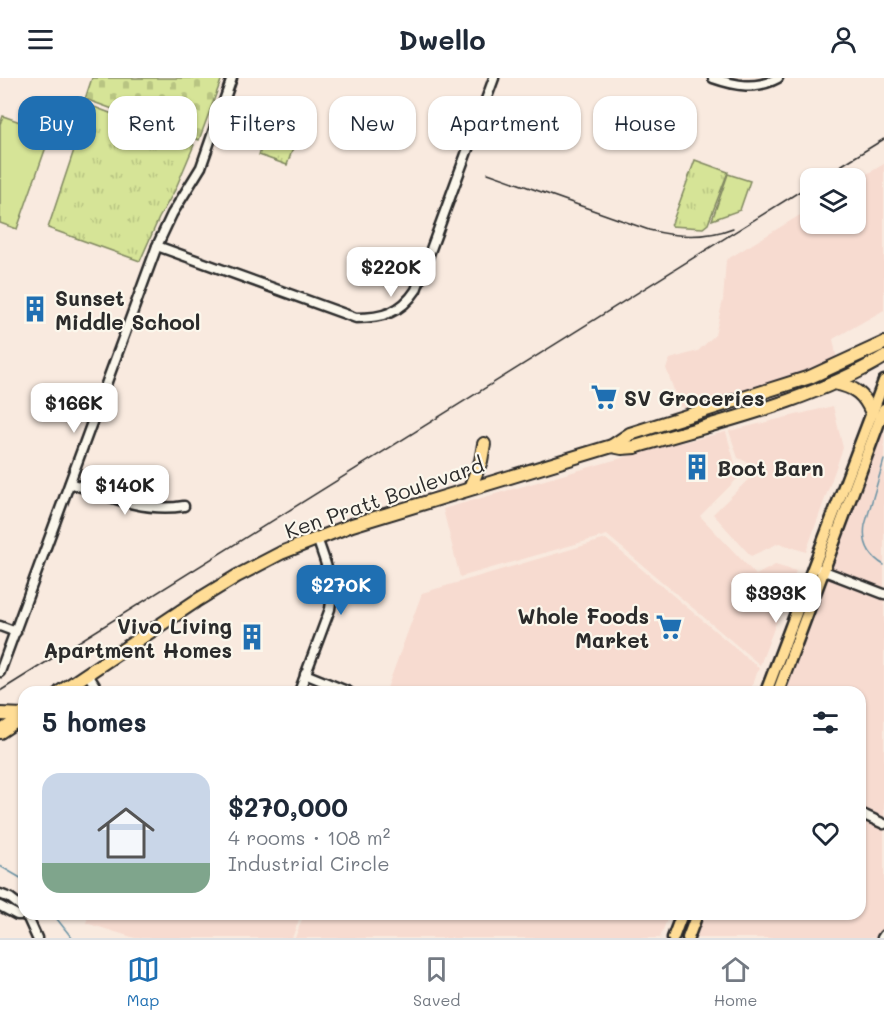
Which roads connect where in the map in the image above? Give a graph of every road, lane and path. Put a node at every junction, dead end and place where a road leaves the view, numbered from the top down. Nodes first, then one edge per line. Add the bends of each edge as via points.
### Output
1 (232, 78) edge
2 (494, 78) edge
3 (713, 78) edge
4 (778, 78) edge
5 (157, 246) junction
6 (884, 336) edge
7 (884, 343) edge
8 (863, 354) junction
9 (884, 357) edge
10 (884, 381) edge
11 (834, 383) junction
12 (878, 411) edge
13 (484, 444) dead end
14 (612, 446) junction
15 (70, 483) junction
16 (470, 488) junction
17 (184, 506) dead end
18 (317, 538) junction
19 (818, 569) junction
20 (884, 594) edge
21 (0, 626) edge
22 (16, 632) junction
23 (0, 672) edge
24 (87, 673) junction
25 (305, 674) junction
26 (69, 686) edge
27 (95, 686) edge
28 (300, 686) edge
29 (334, 686) edge
30 (769, 686) edge
31 (780, 686) edge
32 (0, 714) edge
33 (18, 716) edge
34 (18, 720) edge
35 (0, 732) edge
36 (866, 816) edge
37 (884, 824) edge
38 (0, 894) edge
39 (18, 903) edge
40 (0, 906) edge
41 (18, 915) edge
42 (30, 920) edge
43 (680, 920) edge
44 (695, 920) edge
45 (37, 938) edge
46 (673, 938) edge
47 (688, 938) edge

1 - 5 street via 201,167
2 - 5 street via 416,290 395,311 376,318 356,318
3 - 4 street via 734,86 753,87
5 - 15 street
6 - 8 highway
7 - 8 highway, Ken Pratt Boulevard
8 - 14 highway, Ken Pratt Boulevard via 791,384 630,434
9 - 11 highway, Ken Pratt Boulevard
10 - 12 main road
11 - 12 highway via 861,393
11 - 14 highway, Ken Pratt Boulevard via 791,400 635,447
12 - 19 main road
13 - 16 highway
14 - 16 highway, Ken Pratt Boulevard
15 - 17 street via 145,507
15 - 22 street
16 - 18 highway, Ken Pratt Boulevard
18 - 24 highway, Ken Pratt Boulevard via 237,576
18 - 25 street via 333,595
19 - 20 street
19 - 30 main road
19 - 31 main road
21 - 22 street
22 - 23 street
24 - 26 highway, Ken Pratt Boulevard
24 - 27 street
25 - 28 street
25 - 29 street
32 - 33 highway
34 - 35 highway
36 - 37 street
38 - 39 street
40 - 41 street
42 - 45 street
43 - 46 main road
44 - 47 main road

